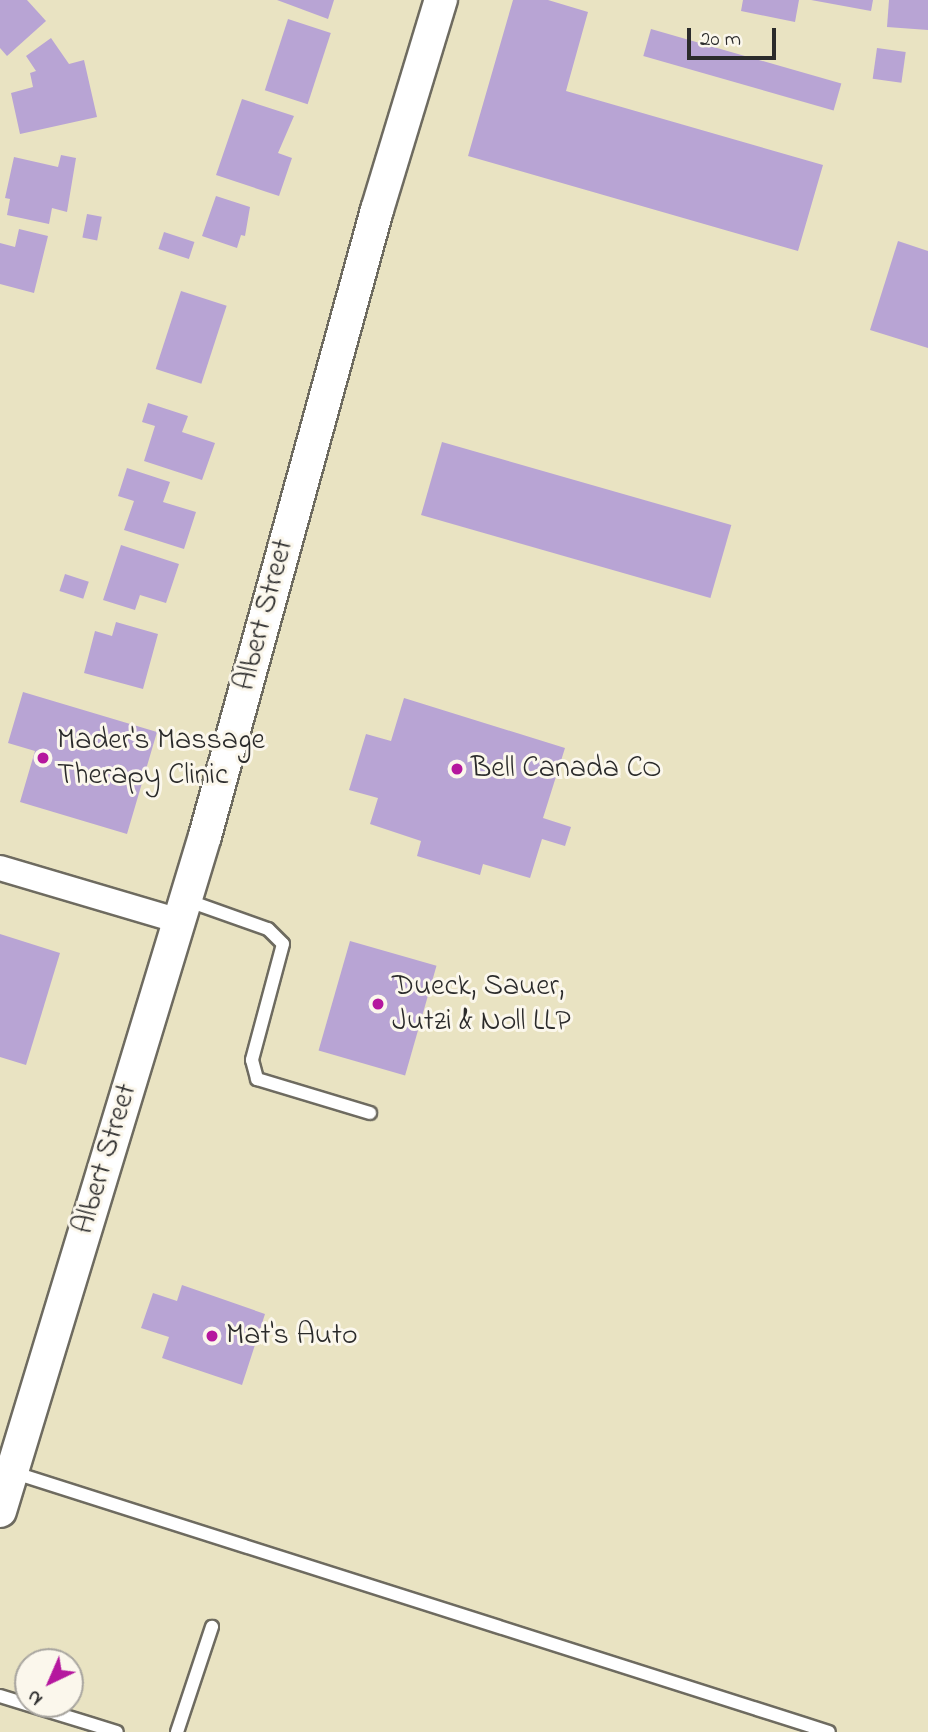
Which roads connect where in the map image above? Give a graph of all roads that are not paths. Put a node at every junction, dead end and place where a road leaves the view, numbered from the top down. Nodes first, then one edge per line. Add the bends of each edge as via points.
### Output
1 (441, 0) edge
2 (0, 868) edge
3 (182, 910) junction
4 (370, 1113) dead end
5 (5, 1479) edge
6 (212, 1627) dead end
7 (0, 1696) edge
8 (117, 1732) edge
9 (177, 1732) edge
10 (829, 1732) edge

1 - 3 street, Albert Street via 377,210
2 - 3 street
3 - 4 lane via 268,929 283,944 252,1060 257,1079
3 - 5 street, Albert Street
5 - 10 lane
6 - 9 lane
7 - 8 lane

